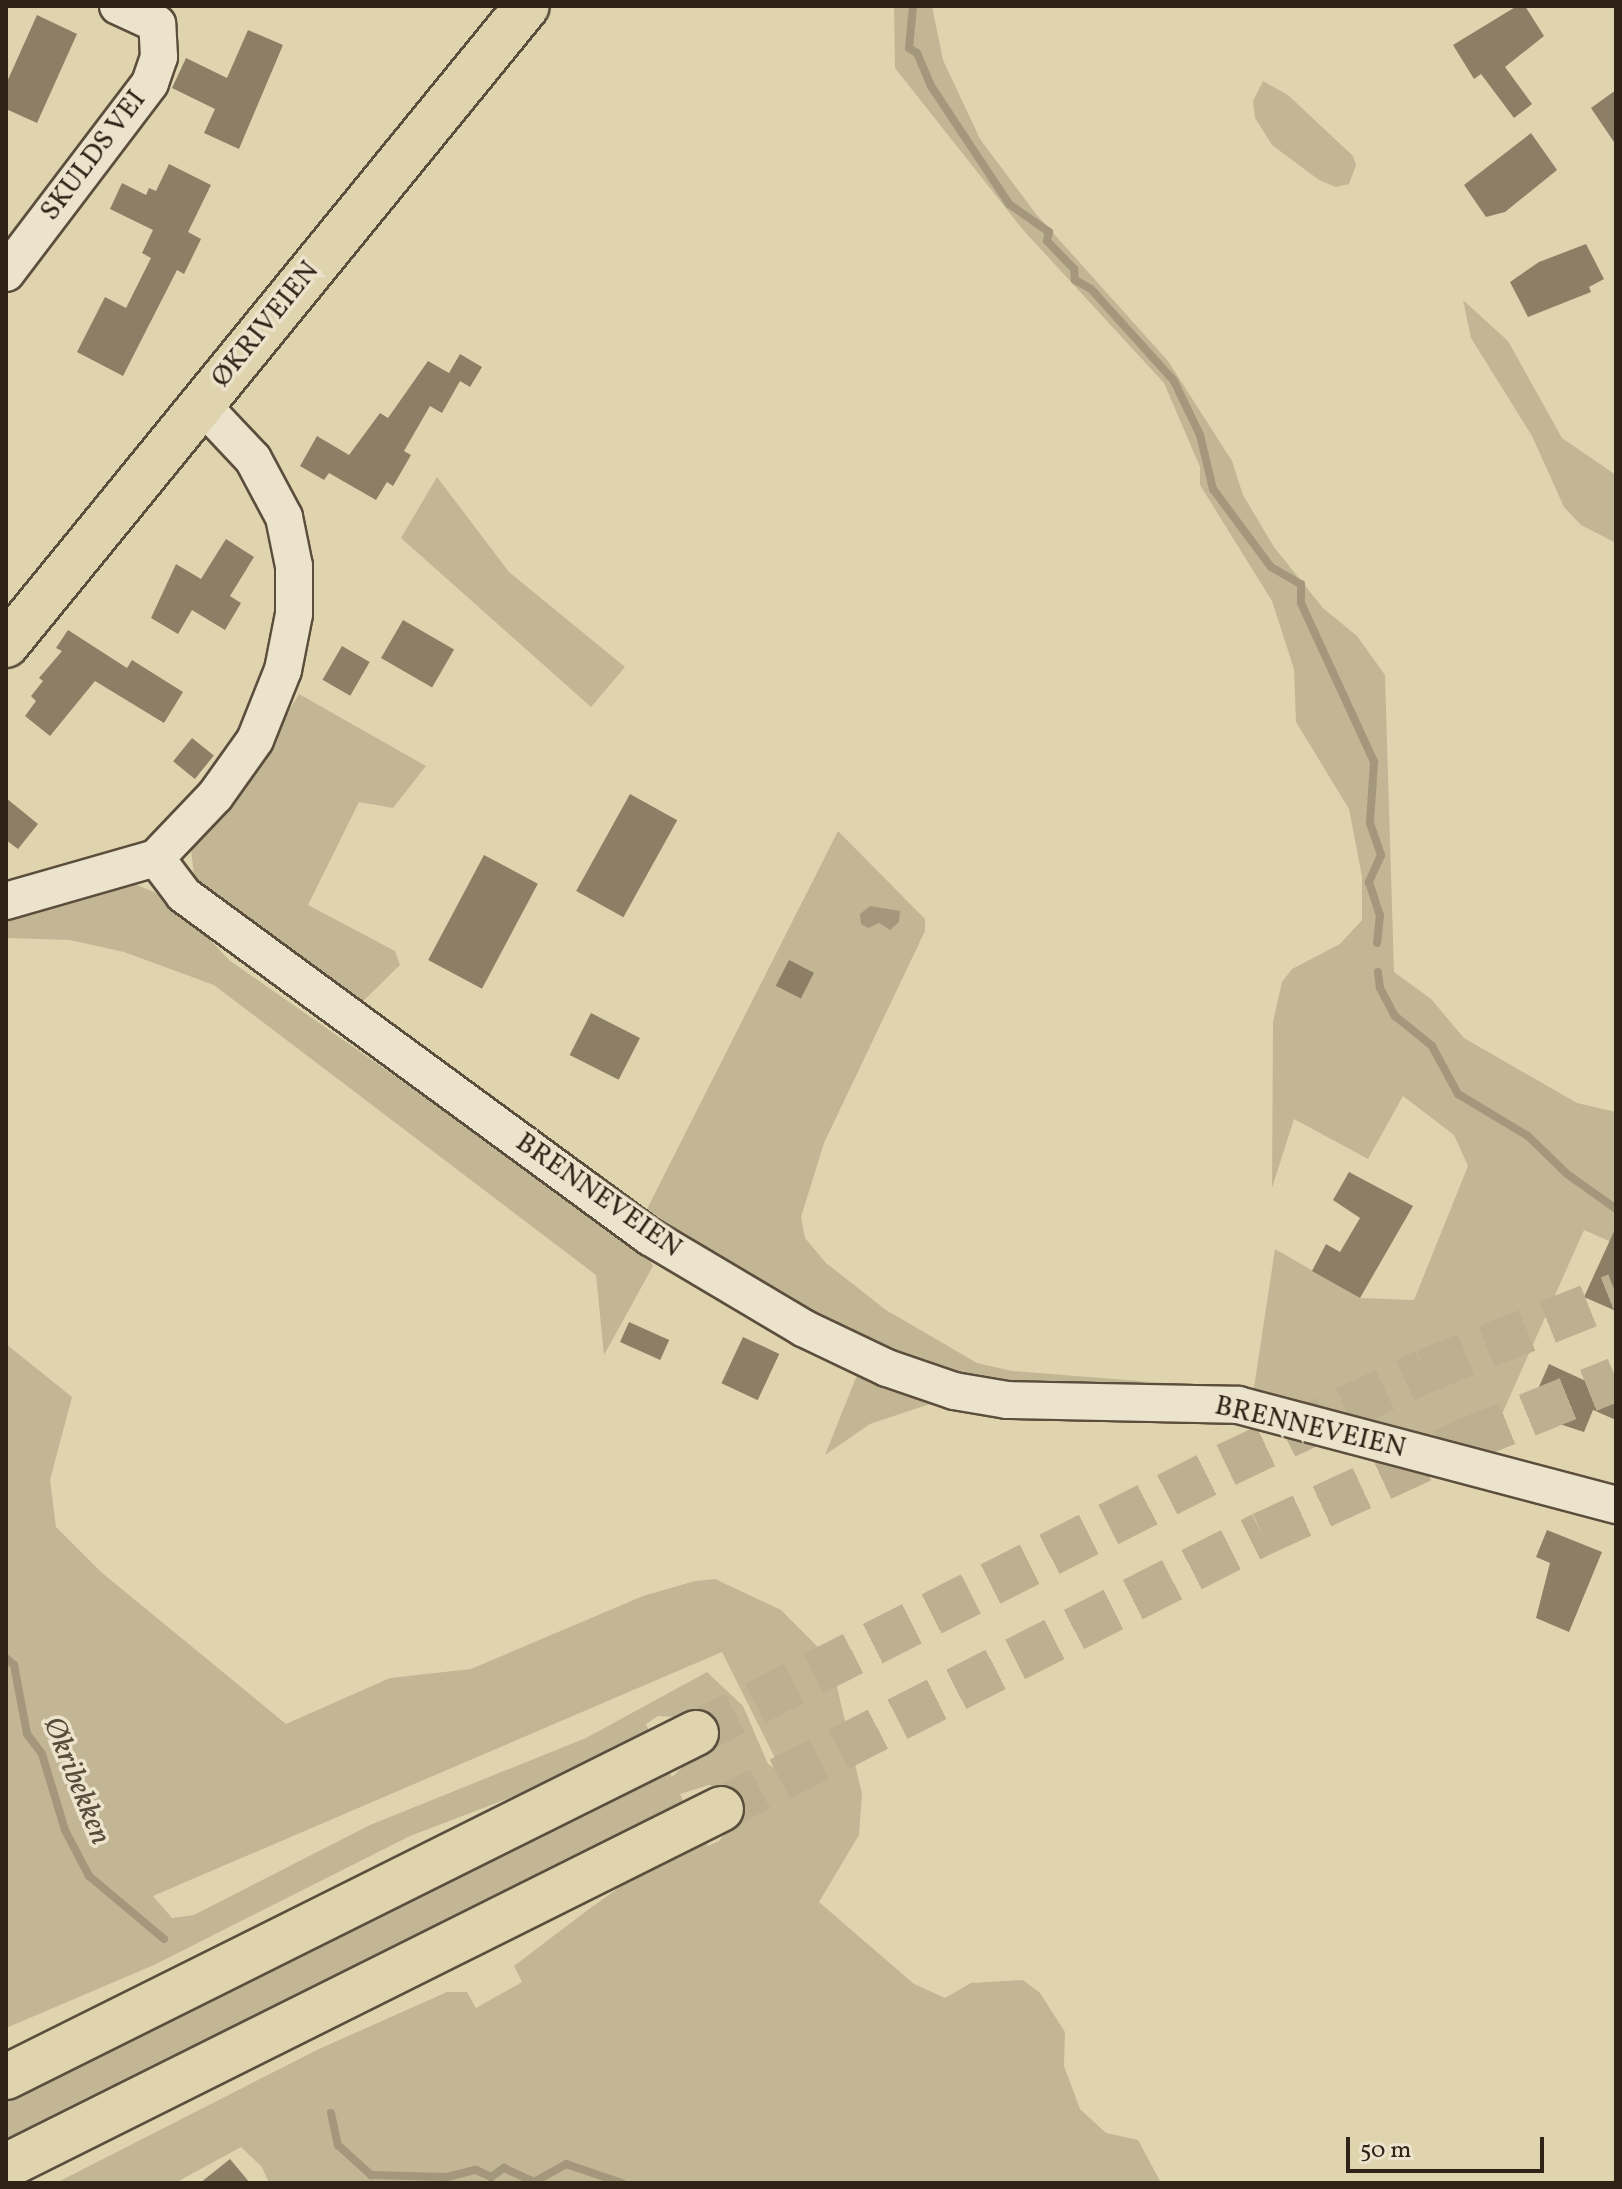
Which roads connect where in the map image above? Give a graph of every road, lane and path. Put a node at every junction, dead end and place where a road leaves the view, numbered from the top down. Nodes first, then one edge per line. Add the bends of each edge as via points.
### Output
1 (118, 6) edge
2 (527, 6) edge
3 (6, 273) edge
4 (202, 405) junction
5 (6, 645) edge
6 (156, 858) junction
7 (6, 901) edge
8 (1616, 1505) edge
9 (696, 1733) tunnel mouth
10 (721, 1809) tunnel mouth
11 (208, 1972) junction
12 (6, 2045) edge
13 (6, 2077) edge
14 (6, 2166) edge

1 - 3 street, SKULDS VEI via 157,24 159,57 150,83
2 - 4 main road, ØKRIVEIEN
4 - 5 main road, ØKRIVEIEN
4 - 6 street via 253,459 284,517 294,566 294,614 283,670 255,740 215,796
6 - 7 street
6 - 8 street, BRENNEVEIEN via 184,895 650,1237 803,1328 887,1368 954,1391 1007,1400 1238,1405
9 - 11 main road
10 - 14 main road
11 - 12 main road via 143,1985
11 - 13 main road

